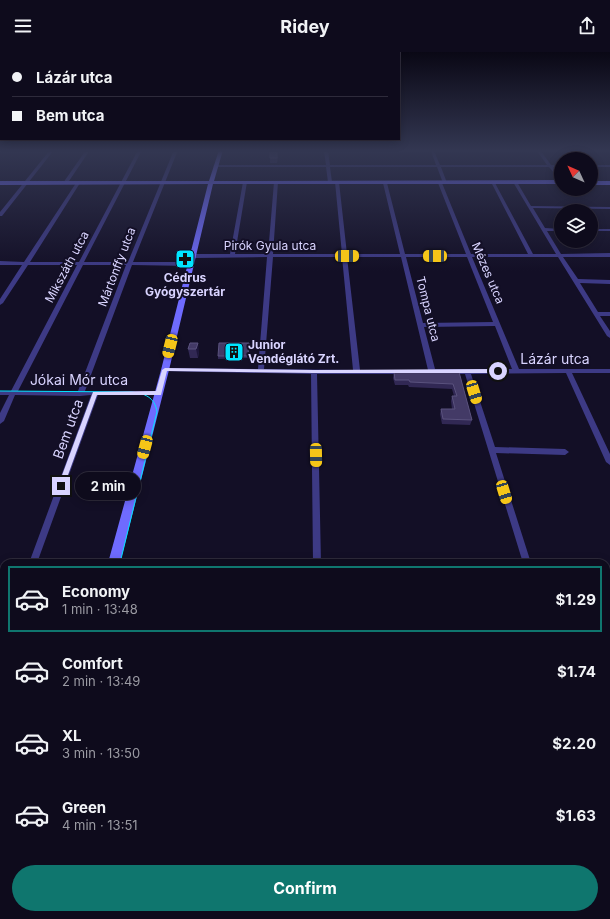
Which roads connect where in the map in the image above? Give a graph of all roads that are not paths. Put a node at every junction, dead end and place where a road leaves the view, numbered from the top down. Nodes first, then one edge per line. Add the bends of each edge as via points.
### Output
1 (20, 190) edge
2 (73, 190) edge
3 (119, 190) edge
4 (159, 190) edge
5 (209, 190) edge
6 (244, 190) edge
7 (275, 190) edge
8 (338, 190) edge
9 (387, 190) edge
10 (445, 190) edge
11 (497, 190) edge
12 (520, 190) edge
13 (531, 207) junction
14 (610, 208) edge
15 (0, 215) edge
16 (544, 230) junction
17 (554, 230) edge
18 (598, 230) edge
19 (610, 230) edge
20 (468, 255) junction
21 (531, 255) junction
22 (558, 255) junction
23 (610, 255) edge
24 (232, 256) junction
25 (270, 256) junction
26 (344, 256) junction
27 (403, 256) junction
28 (192, 260) junction
29 (0, 263) edge
30 (26, 263) junction
31 (80, 264) junction
32 (130, 264) junction
33 (576, 281) junction
34 (610, 282) edge
35 (0, 303) edge
36 (596, 314) junction
37 (610, 314) edge
38 (420, 324) junction
39 (497, 324) junction
40 (610, 336) edge
41 (165, 370) junction
42 (261, 371) junction
43 (432, 371) junction
44 (467, 371) junction
45 (516, 371) junction
46 (568, 371) junction
47 (610, 371) edge
48 (314, 372) junction
49 (357, 372) junction
50 (95, 393) junction
51 (159, 393) junction
52 (0, 394) edge
53 (13, 394) junction
54 (80, 394) junction
55 (0, 421) edge
56 (491, 450) junction
57 (565, 452) dead end
58 (610, 462) edge
59 (34, 559) edge
60 (115, 559) edge
61 (317, 559) edge
62 (526, 559) edge

1 - 15 street
2 - 30 street
3 - 31 street, Mikszáth utca
4 - 32 street, Mártonffy utca
5 - 28 street
6 - 24 street
7 - 25 street
8 - 26 street
9 - 27 street, Tompa utca
10 - 20 street, Mézes utca
11 - 21 street
12 - 13 street
13 - 14 street
13 - 16 street
16 - 17 street
16 - 22 street
18 - 19 street
20 - 21 street, Pirók Gyula utca
20 - 27 street, Pirók Gyula utca
20 - 39 street, Mézes utca
21 - 22 street, Pirók Gyula utca
22 - 23 street, Pirók Gyula utca
22 - 33 street
24 - 25 street, Pirók Gyula utca
24 - 28 street, Pirók Gyula utca
25 - 26 street, Pirók Gyula utca
25 - 42 street
26 - 27 street, Pirók Gyula utca
26 - 49 street
27 - 38 street, Tompa utca
28 - 32 street, Pirók Gyula utca
28 - 41 street
29 - 30 street, Pirók Gyula utca
30 - 31 street, Pirók Gyula utca
30 - 35 street
31 - 32 street, Pirók Gyula utca
31 - 53 street, Mikszáth utca
32 - 54 street, Mártonffy utca
33 - 34 street
33 - 36 street
36 - 37 street
36 - 40 street
38 - 39 street
38 - 43 street, Tompa utca
39 - 45 street, Mézes utca
41 - 42 street, Lázár utca
41 - 51 street
42 - 48 street, Lázár utca
43 - 44 street, Lázár utca
43 - 49 street, Lázár utca
44 - 45 street, Lázár utca
44 - 56 street
45 - 46 street, Lázár utca
46 - 47 street, Lázár utca
46 - 58 street
48 - 49 street, Lázár utca
48 - 61 street
50 - 51 street, Jókai Mór utca
50 - 54 street, Jókai Mór utca
50 - 59 street, Bem utca
51 - 60 street
52 - 53 street, Jókai Mór utca
53 - 54 street, Jókai Mór utca
53 - 55 street, Mikszáth utca
56 - 57 street
56 - 62 street

